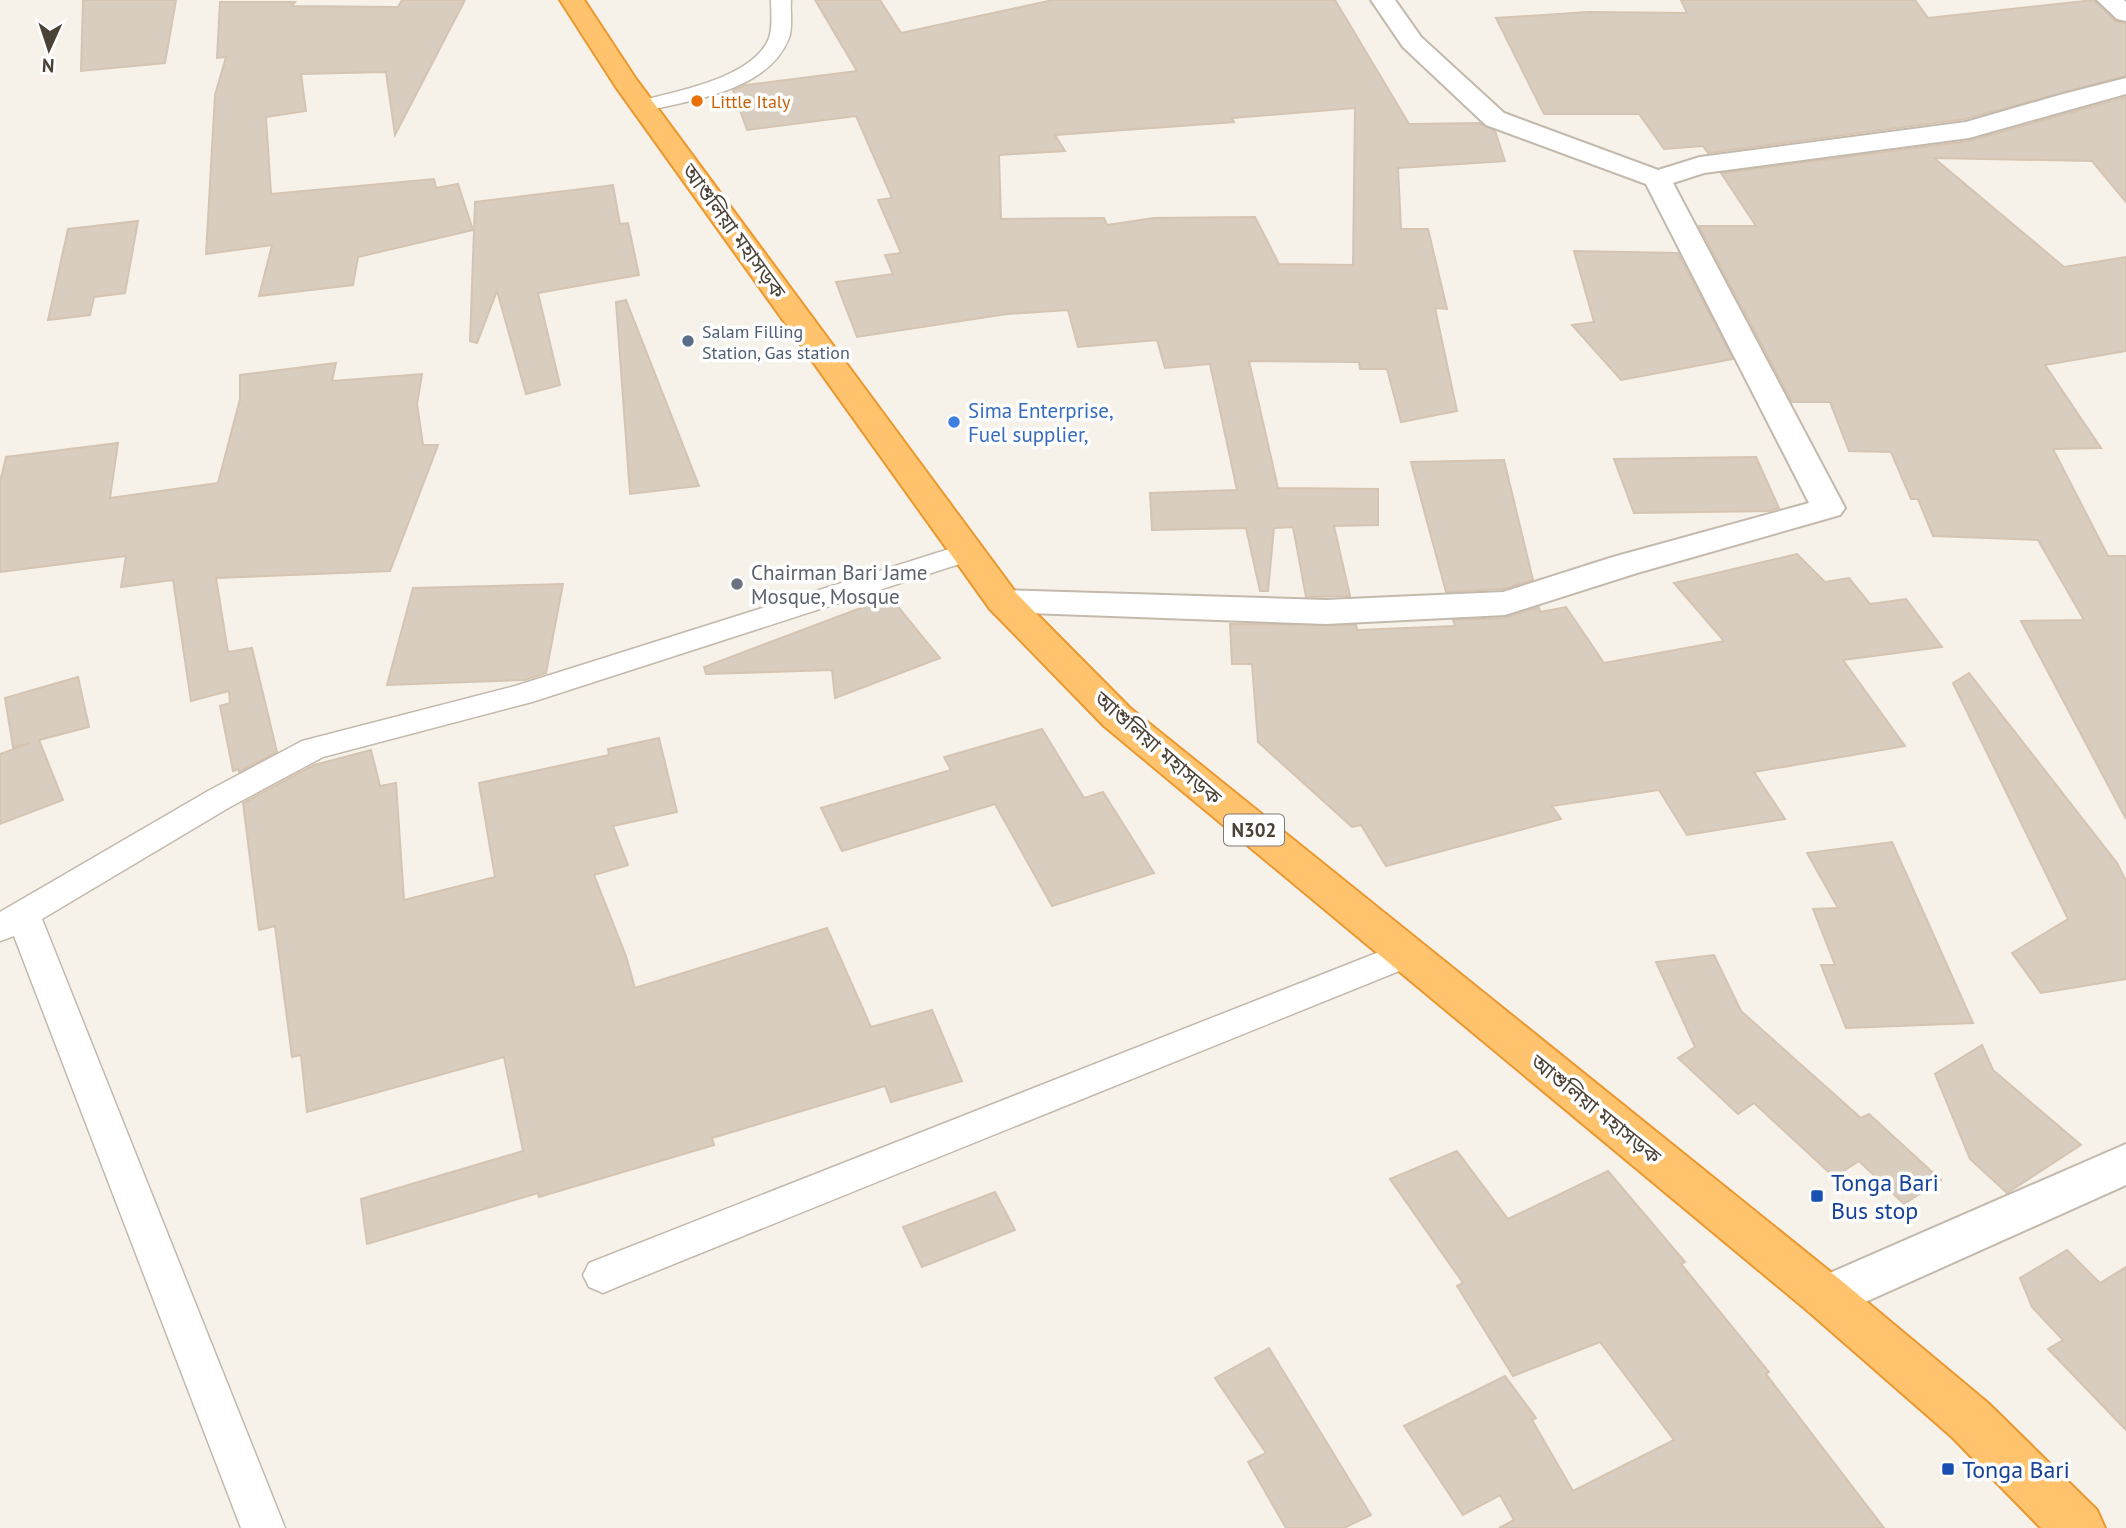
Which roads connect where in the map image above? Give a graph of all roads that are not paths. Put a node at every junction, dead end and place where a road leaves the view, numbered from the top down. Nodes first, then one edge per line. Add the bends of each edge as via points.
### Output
1 (572, 0) edge
2 (781, 0) edge
3 (1384, 0) edge
4 (2109, 0) edge
5 (2126, 14) edge
6 (2126, 86) edge
7 (642, 106) junction
8 (1657, 179) junction
9 (968, 552) junction
10 (1003, 601) junction
11 (12, 921) edge
12 (1407, 954) junction
13 (2126, 1164) edge
14 (603, 1275) dead end
15 (1826, 1297) junction
16 (263, 1528) edge
17 (2078, 1528) edge

1 - 7 highway, আশুলিয়া মহাসড়ক / N302
2 - 7 lane via 779,39 762,63 725,84
3 - 8 street via 1412,42 1494,120
4 - 5 street
6 - 8 street via 1969,130 1700,165
7 - 9 highway, আশুলিয়া মহাসড়ক / N302
8 - 10 street via 1828,508 1505,603 1326,612
9 - 10 highway, আশুলিয়া মহাসড়ক / N302
9 - 11 lane via 521,695 313,749
10 - 12 highway, আশুলিয়া মহাসড়ক / N302 via 1117,717
11 - 16 lane
12 - 14 lane
12 - 15 highway, আশুলিয়া মহাসড়ক / N302
13 - 15 street
15 - 17 highway, আশুলিয়া মহাসড়ক / N302 via 1970,1420

